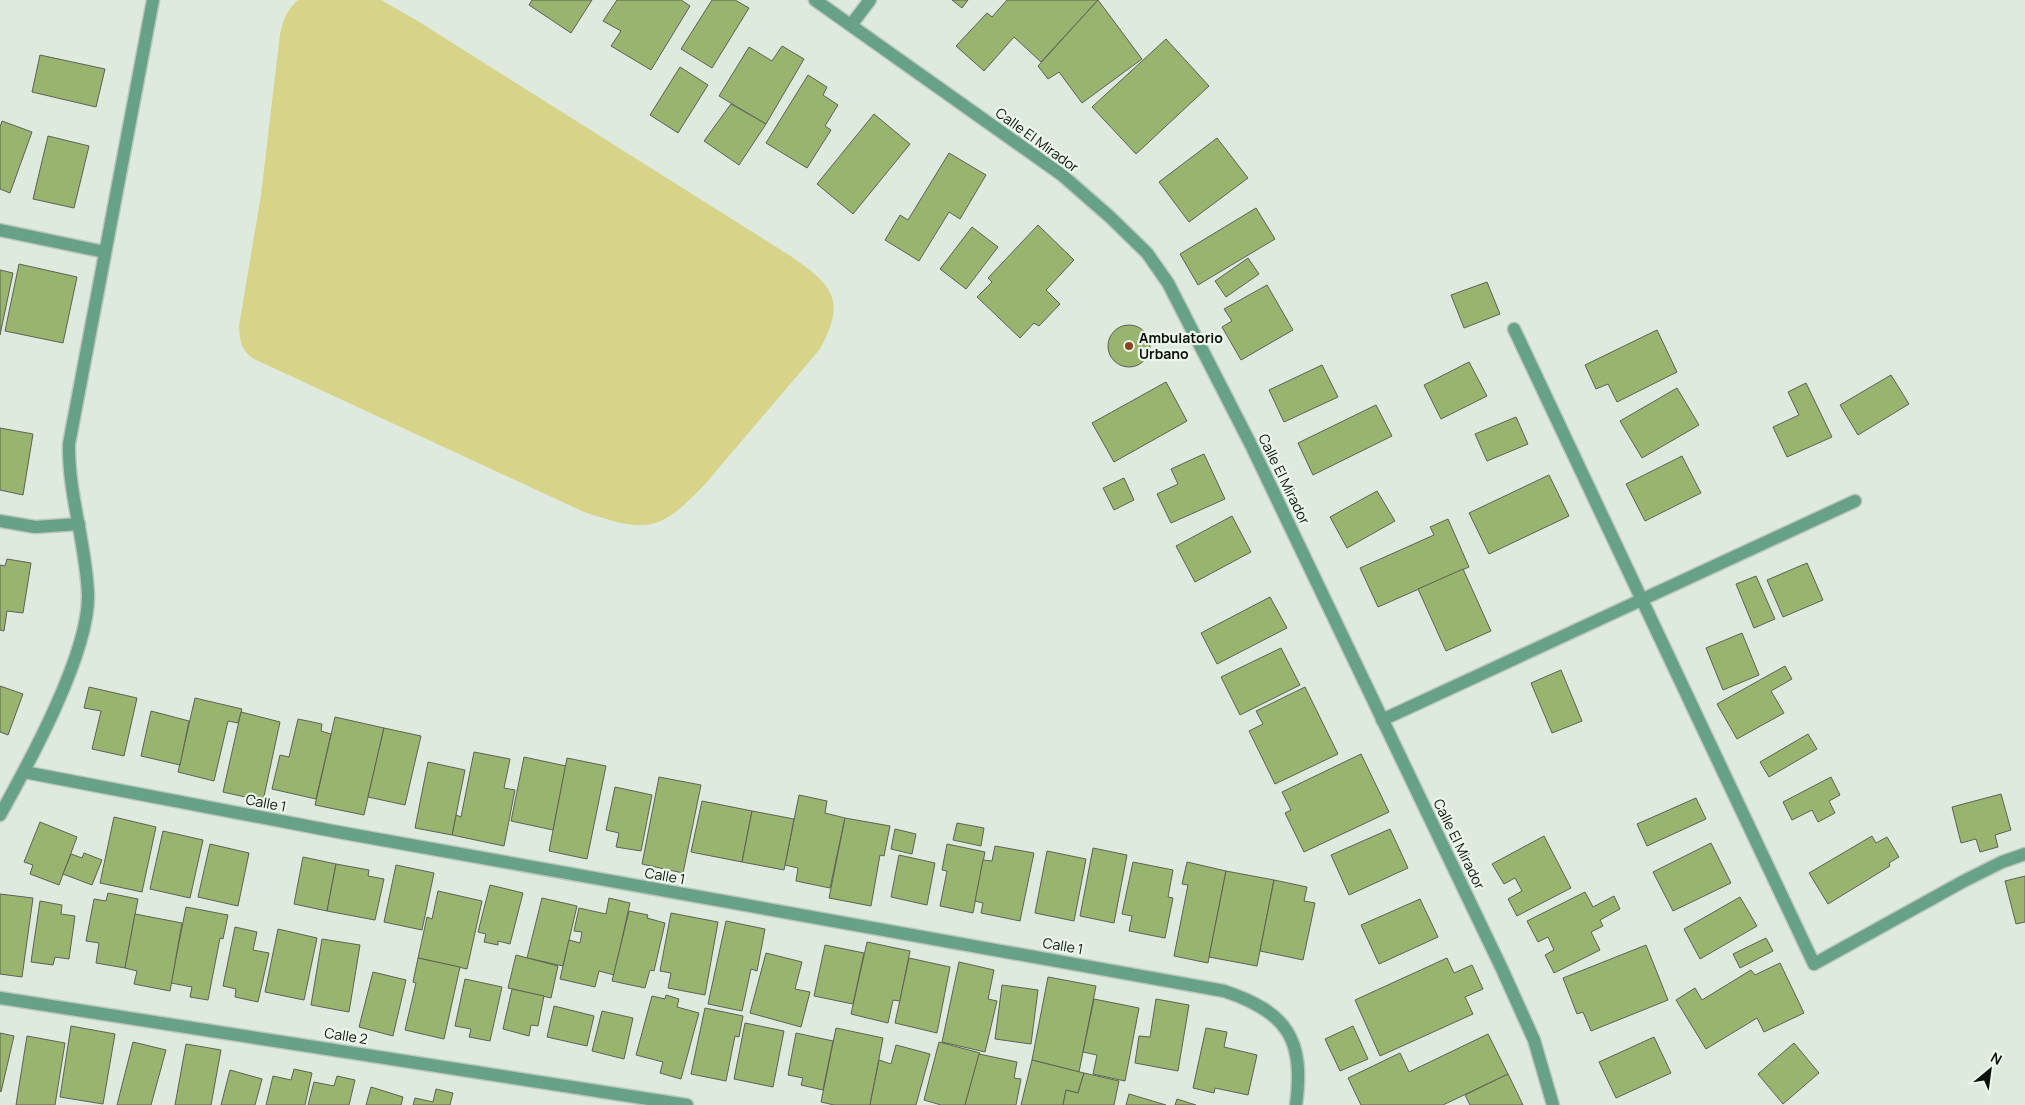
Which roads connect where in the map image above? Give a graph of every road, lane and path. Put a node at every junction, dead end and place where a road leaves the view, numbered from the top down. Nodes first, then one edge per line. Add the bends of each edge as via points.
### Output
1 (153, 0) edge
2 (815, 0) edge
3 (870, 0) edge
4 (851, 25) junction
5 (0, 230) edge
6 (105, 252) junction
7 (1514, 329) dead end
8 (1856, 502) dead end
9 (0, 522) edge
10 (79, 524) junction
11 (1642, 600) junction
12 (1382, 720) junction
13 (24, 772) junction
14 (0, 815) edge
15 (2025, 854) edge
16 (0, 998) edge
17 (687, 1105) edge
18 (1296, 1105) edge
19 (1553, 1105) edge

1 - 6 street
2 - 4 street, Calle El Mirador
3 - 4 street
4 - 12 street, Calle El Mirador via 1062,175 1147,253 1168,283 1250,443
5 - 6 street
6 - 10 street via 69,444 69,470
7 - 11 street
8 - 11 street
9 - 10 street via 35,527
10 - 13 street via 88,596 85,622 73,662
11 - 12 street
11 - 15 street via 1814,964 1964,881
12 - 19 street, Calle El Mirador via 1534,1040
13 - 14 street
13 - 18 street, Calle 1 via 338,832 1224,991 1263,1007 1276,1016 1288,1032 1296,1050 1299,1074
16 - 17 street, Calle 2

